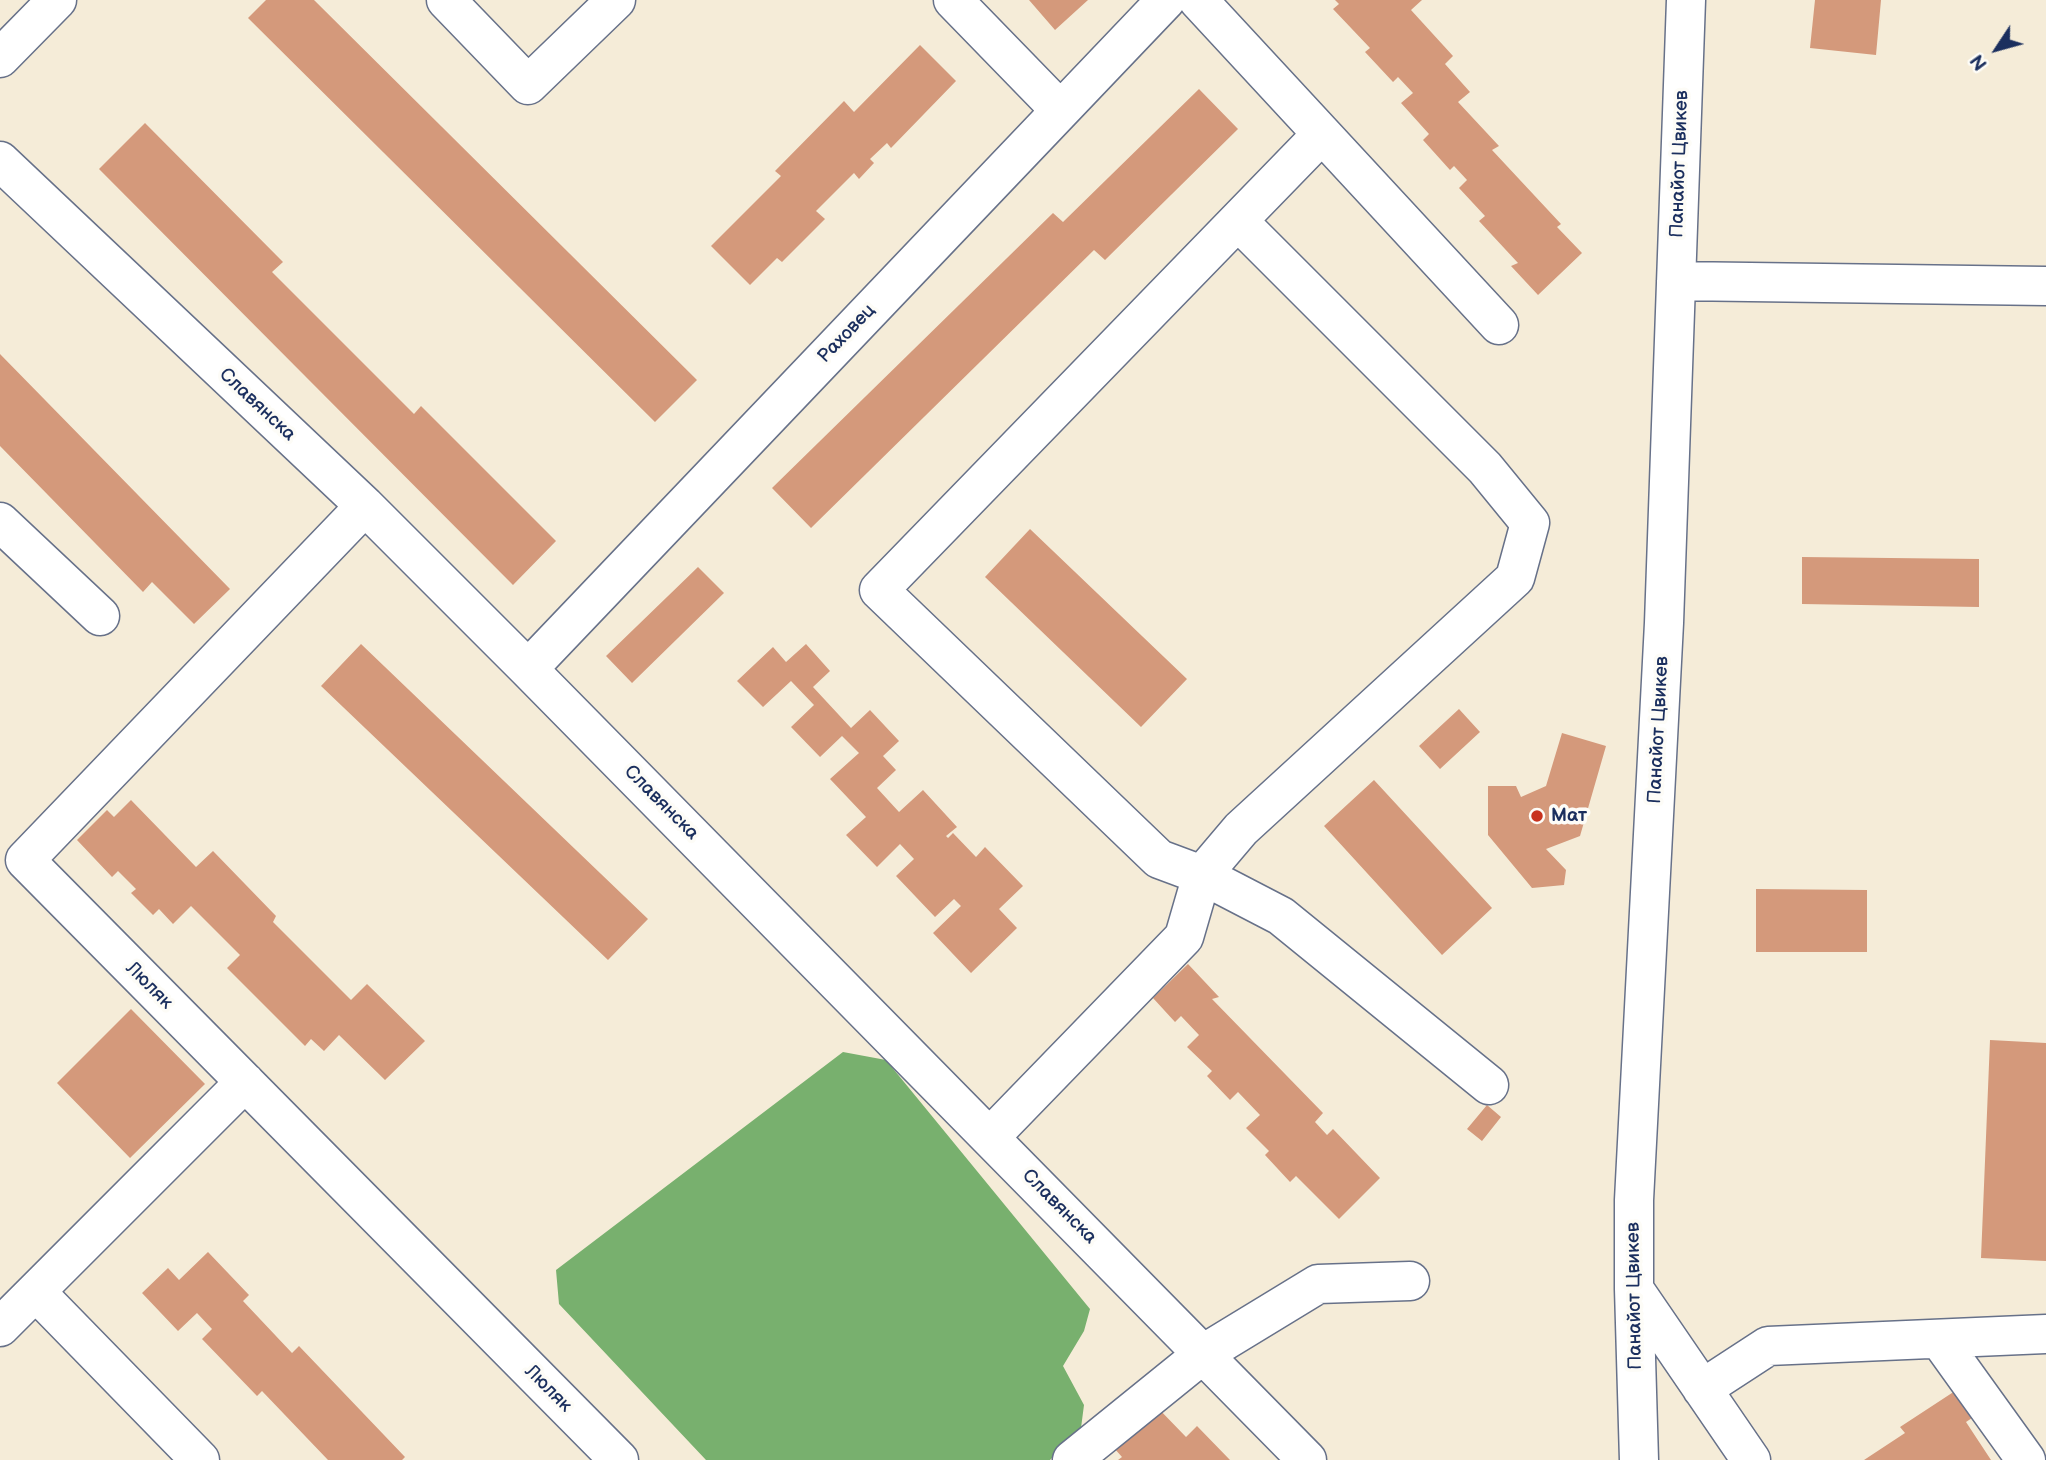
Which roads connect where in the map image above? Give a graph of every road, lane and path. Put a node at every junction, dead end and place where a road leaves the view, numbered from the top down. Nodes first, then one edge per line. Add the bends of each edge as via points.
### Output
1 (57, 0) edge
2 (446, 0) edge
3 (616, 0) edge
4 (953, 0) edge
5 (1166, 0) edge
6 (1198, 0) edge
7 (1686, 0) edge
8 (0, 58) edge
9 (1060, 110) junction
10 (1322, 134) junction
11 (0, 161) edge
12 (1238, 220) junction
13 (1676, 281) junction
14 (2046, 286) edge
15 (1499, 325) dead end
16 (365, 506) junction
17 (0, 522) edge
18 (100, 616) dead end
19 (528, 669) junction
20 (1202, 875) junction
21 (245, 1082) junction
22 (1489, 1085) dead end
23 (990, 1137) junction
24 (1410, 1281) dead end
25 (1634, 1289) junction
26 (36, 1292) junction
27 (0, 1326) edge
28 (2046, 1334) edge
29 (1939, 1339) junction
30 (1202, 1354) junction
31 (1702, 1389) junction
32 (200, 1460) edge
33 (619, 1460) edge
34 (1072, 1460) edge
35 (1307, 1460) edge
36 (1639, 1460) edge
37 (1751, 1460) edge
38 (2026, 1460) edge

1 - 8 street
2 - 3 street via 528,85
4 - 9 street
5 - 9 street, Раховец
6 - 10 street
7 - 13 street, Панайот Цвикев
9 - 19 street, Раховец
10 - 12 street
10 - 15 street
11 - 16 street, Славянска
12 - 20 street via 1485,468 1530,523 1515,578 1241,829
12 - 20 street via 879,590 1159,859
13 - 14 street
13 - 25 street, Панайот Цвикев via 1664,623 1634,1200
16 - 19 street, Славянска
16 - 21 street, Люляк via 25,860
17 - 18 street
19 - 23 street, Славянска
20 - 22 street via 1281,916
20 - 23 street via 1184,937
21 - 26 street
21 - 33 street, Люляк
23 - 30 street, Славянска
24 - 30 street via 1318,1284
25 - 31 street
25 - 36 street, Панайот Цвикев
26 - 27 street
26 - 32 street
28 - 29 street
29 - 31 street via 1768,1346
29 - 38 street
30 - 34 street
30 - 35 street, Славянска
31 - 37 street

